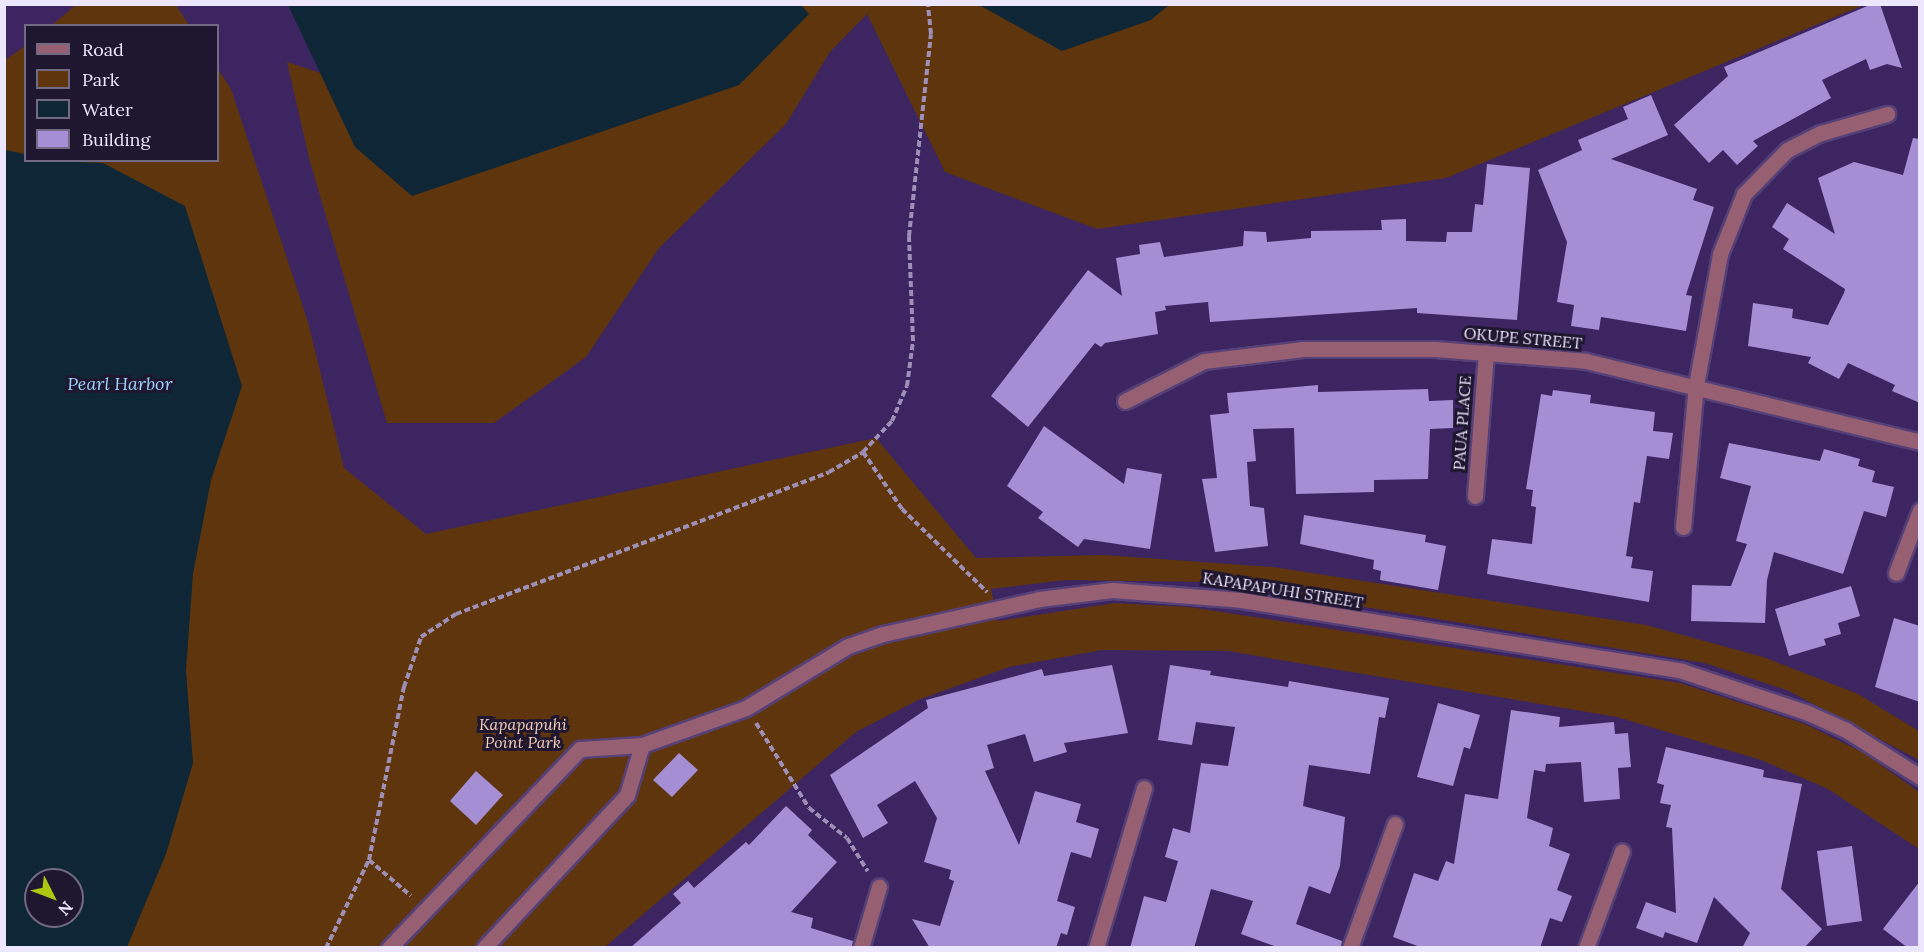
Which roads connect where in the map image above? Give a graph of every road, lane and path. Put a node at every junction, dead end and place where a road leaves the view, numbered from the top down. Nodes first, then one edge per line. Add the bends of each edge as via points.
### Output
1 (928, 4) edge
2 (1887, 114) dead end
3 (1486, 352) junction
4 (1696, 385) junction
5 (1125, 401) dead end
6 (1920, 442) edge
7 (863, 452) junction
8 (1475, 496) dead end
9 (1920, 510) edge
10 (1683, 527) dead end
11 (1896, 573) dead end
12 (988, 593) dead end
13 (746, 708) junction
14 (642, 745) junction
15 (1920, 777) edge
16 (1144, 788) dead end
17 (1395, 824) dead end
18 (1622, 851) dead end
19 (369, 860) junction
20 (879, 886) joint
21 (426, 909) junction
22 (327, 948) edge
23 (389, 948) edge
24 (484, 948) edge
25 (861, 948) edge
26 (1096, 948) edge
27 (1350, 948) edge
28 (1586, 948) edge

1 - 7 path via 930,34 911,202 913,341 907,386 892,421
2 - 4 street via 1821,133 1787,150 1744,194 1720,254
3 - 4 street, OKUPE STREET via 1586,362
3 - 5 street, OKUPE STREET via 1303,349 1204,361
3 - 8 street, PAUA PLACE
4 - 6 street, OKUPE STREET
4 - 10 street
7 - 12 path via 903,509
7 - 19 path via 829,472 724,515 434,624 421,637 404,687
9 - 11 street
13 - 14 street, KAPAPAPUHI STREET
13 - 15 street, KAPAPAPUHI STREET via 848,646 883,634 1039,599 1112,590 1172,591 1682,671 1808,713 1846,730
13 - 20 path via 809,808 847,838
14 - 21 street, KAPAPAPUHI STREET via 580,749
14 - 24 street via 627,795
16 - 26 street
17 - 27 street
18 - 28 street
19 - 21 path
19 - 22 path
20 - 25 street
21 - 23 street, KAPAPAPUHI STREET

